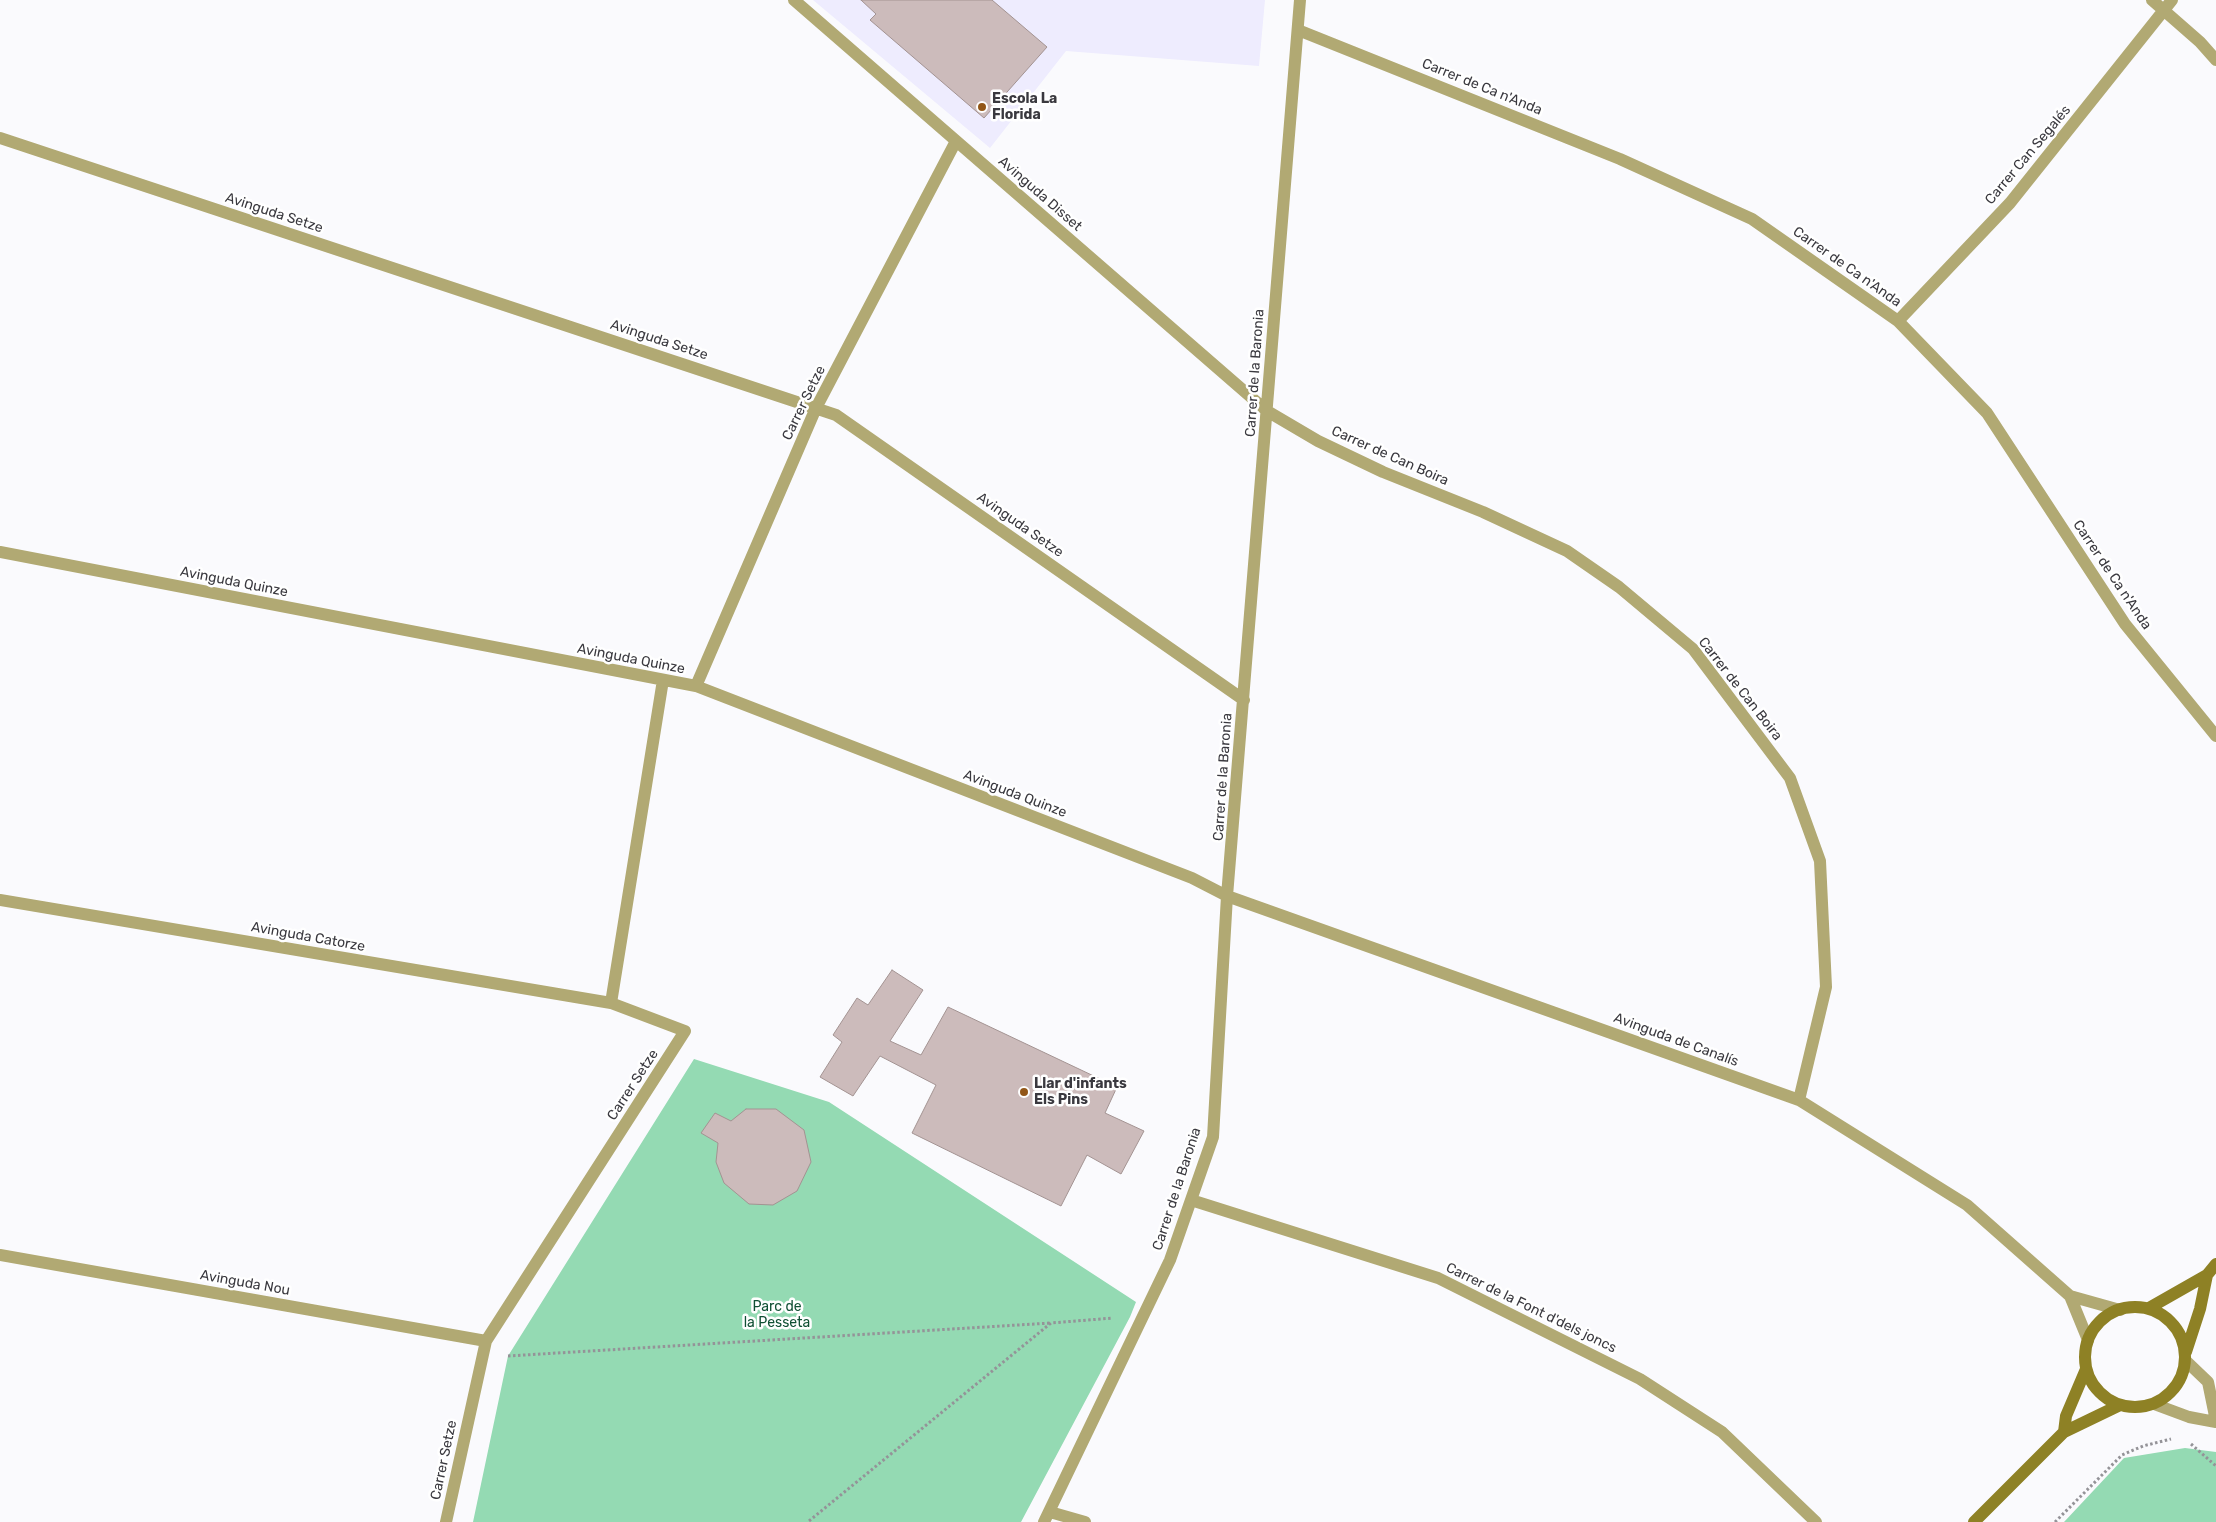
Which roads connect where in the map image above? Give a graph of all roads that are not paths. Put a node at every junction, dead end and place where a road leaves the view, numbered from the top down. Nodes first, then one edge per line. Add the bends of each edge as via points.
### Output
1 (794, 0) edge
2 (1300, 0) edge
3 (2152, 0) edge
4 (2172, 0) edge
5 (2165, 11) junction
6 (1298, 30) junction
7 (2216, 60) edge
8 (0, 138) edge
9 (956, 141) junction
10 (1898, 321) junction
11 (816, 408) junction
12 (1267, 411) junction
13 (0, 552) edge
14 (663, 680) junction
15 (696, 686) junction
16 (1244, 700) junction
17 (2216, 736) edge
18 (1227, 896) junction
19 (0, 900) edge
20 (611, 1003) junction
21 (1799, 1100) junction
22 (1191, 1200) junction
23 (0, 1255) edge
24 (2216, 1264) edge
25 (2207, 1275) junction
26 (2070, 1296) junction
27 (2149, 1308) junction
28 (2120, 1310) junction
29 (2088, 1340) junction
30 (486, 1341) junction
31 (2186, 1357) junction
32 (2086, 1370) junction
33 (2154, 1404) junction
34 (2120, 1405) junction
35 (2216, 1421) edge
36 (2064, 1432) junction
37 (1047, 1517) edge
38 (446, 1522) edge
39 (1085, 1522) edge
40 (1816, 1522) edge
41 (1974, 1522) edge

1 - 9 street, Avinguda Disset
2 - 6 street, Carrer de la Baronia
3 - 5 street
4 - 5 street, Carrer Can Segalés
5 - 7 street
5 - 10 street, Carrer Can Segalés via 2010,203
6 - 10 street, Carrer de Ca n'Anda via 1620,159 1752,219
6 - 12 street, Carrer de la Baronia
8 - 11 street, Avinguda Setze
9 - 11 street, Carrer Setze
9 - 12 street, Avinguda Disset
10 - 17 street, Carrer de Ca n'Anda via 1987,413 2125,624
11 - 15 street, Carrer Setze
11 - 16 street, Avinguda Setze via 836,415
12 - 16 street, Carrer de la Baronia
12 - 21 street, Carrer de Can Boira via 1318,441 1383,472 1568,551 1619,587 1693,649 1790,778 1820,861 1826,987
13 - 14 street, Avinguda Quinze
14 - 15 street, Avinguda Quinze
14 - 20 street
15 - 18 street, Avinguda Quinze via 1192,878
16 - 18 street, Carrer de la Baronia
18 - 21 street, Avinguda de Canalís
18 - 22 street, Carrer de la Baronia via 1213,1137
19 - 20 street, Avinguda Catorze
20 - 30 street, Carrer Setze via 686,1031
21 - 26 street, Avinguda de Canalís via 1967,1205
22 - 37 street, Carrer de la Baronia via 1170,1260
22 - 40 street, Carrer de la Font d'dels joncs via 1438,1278 1640,1379 1722,1432
23 - 30 street, Avinguda Nou
24 - 25 main road
25 - 27 main road
25 - 31 main road
26 - 28 street, Avinguda de Canalís
26 - 29 street, Avinguda de Canalís
27 - 28 main road
27 - 31 main road via 2174,1326 2182,1338
28 - 29 main road via 2106,1316
29 - 32 main road
30 - 38 street, Carrer Setze
31 - 33 main road via 2178,1383
31 - 35 street via 2208,1382
32 - 34 main road via 2093,1385 2105,1398
32 - 36 main road via 2066,1416
33 - 34 main road via 2137,1408
33 - 35 street
34 - 36 main road
36 - 41 main road
37 - 39 street

